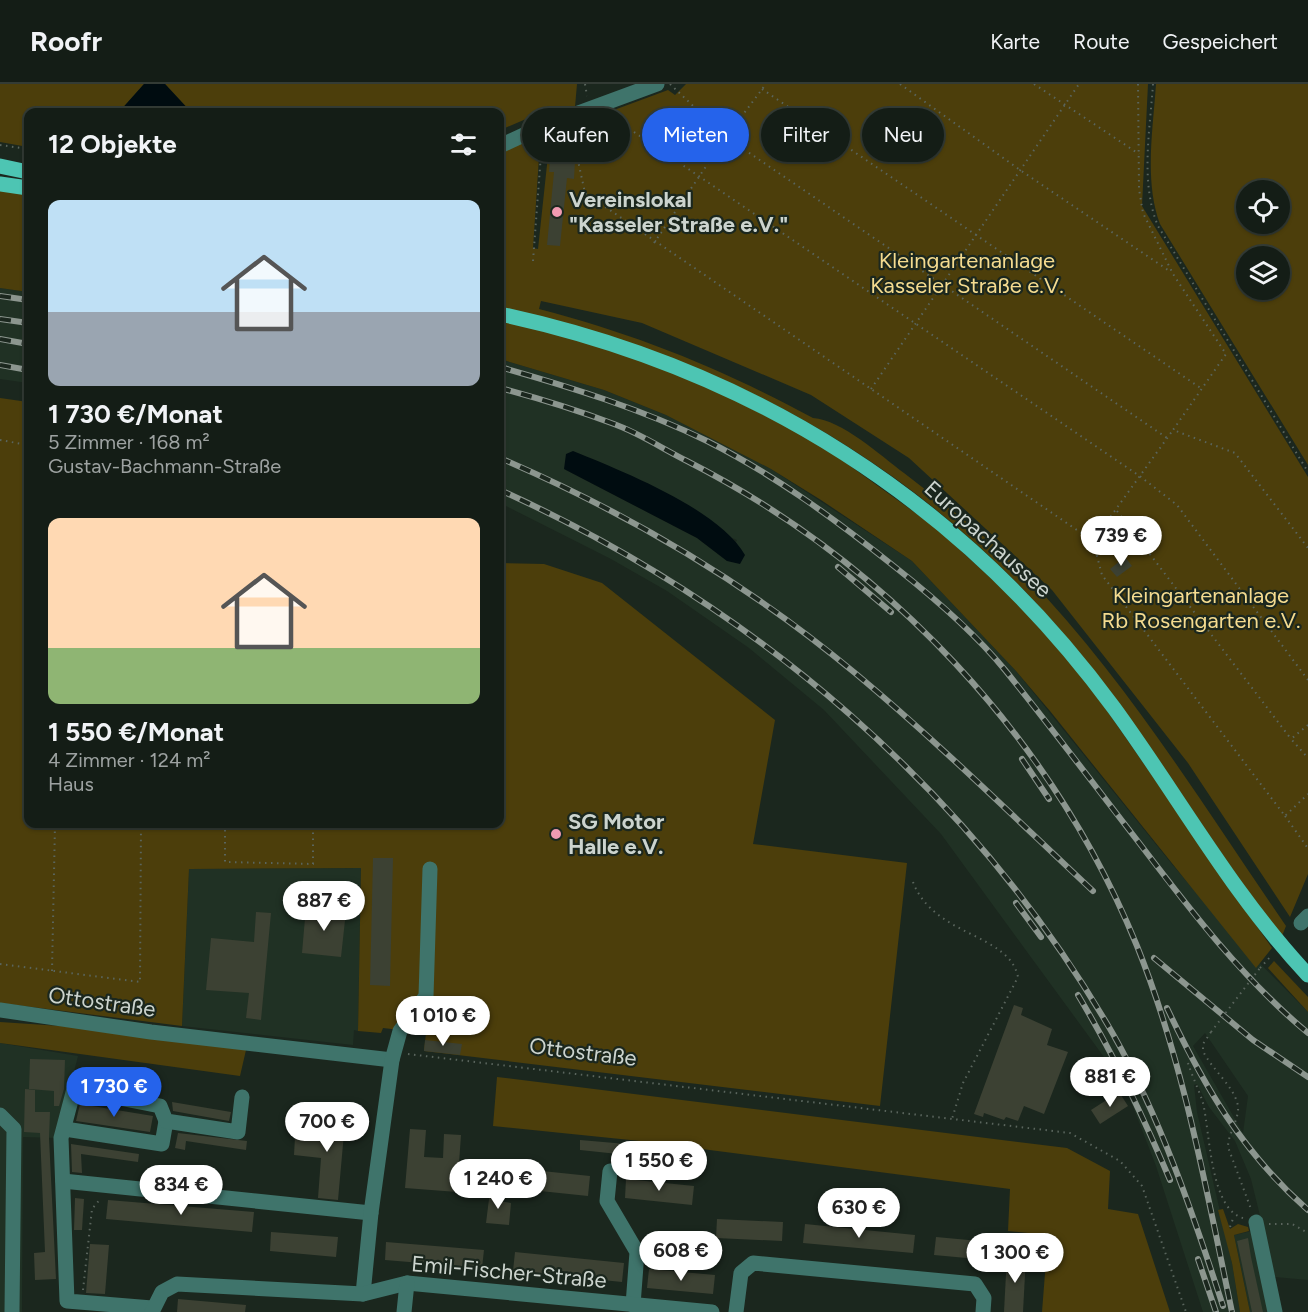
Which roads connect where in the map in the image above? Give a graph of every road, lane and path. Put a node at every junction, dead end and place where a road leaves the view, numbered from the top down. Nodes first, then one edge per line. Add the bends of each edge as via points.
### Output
1 (657, 84) edge
2 (670, 84) edge
3 (766, 84) edge
4 (900, 84) edge
5 (1034, 84) edge
6 (1079, 84) edge
7 (1138, 84) edge
8 (1153, 84) edge
9 (762, 89) junction
10 (1064, 105) junction
11 (592, 108) edge
12 (696, 108) edge
13 (747, 108) edge
14 (634, 132) dead end
15 (522, 136) edge
16 (504, 144) edge
17 (0, 145) edge
18 (24, 148) edge
19 (749, 152) edge
20 (1139, 154) junction
21 (540, 162) edge
22 (578, 162) edge
23 (709, 162) edge
24 (0, 166) edge
25 (1020, 170) junction
26 (24, 171) edge
27 (699, 177) junction
28 (0, 184) edge
29 (24, 187) edge
30 (976, 235) junction
31 (654, 243) junction
32 (533, 261) dead end
33 (1173, 273) junction
34 (942, 284) junction
35 (504, 315) edge
36 (916, 323) junction
37 (1202, 389) junction
38 (871, 390) junction
39 (1173, 430) junction
40 (1167, 438) junction
41 (0, 440) edge
42 (24, 444) edge
43 (1308, 472) edge
44 (1141, 477) junction
45 (1117, 511) junction
46 (1093, 541) junction
47 (1308, 548) edge
48 (1308, 680) edge
49 (1308, 725) edge
50 (1291, 739) junction
51 (1308, 758) edge
52 (1308, 794) edge
53 (1285, 816) junction
54 (55, 828) edge
55 (141, 828) edge
56 (225, 828) edge
57 (313, 828) edge
58 (1307, 847) edge
59 (430, 869) dead end
60 (913, 882) dead end
61 (0, 964) edge
62 (1260, 968) dead end
63 (52, 971) junction
64 (1308, 975) edge
65 (0, 1010) edge
66 (392, 1060) junction
67 (1188, 1063) dead end
68 (242, 1097) dead end
69 (0, 1115) edge
70 (952, 1119) junction
71 (166, 1121) junction
72 (63, 1134) junction
73 (610, 1171) dead end
74 (63, 1181) junction
75 (111, 1186) junction
76 (371, 1213) junction
77 (1234, 1216) junction
78 (6, 1219) edge
79 (1256, 1222) junction
80 (1230, 1227) dead end
81 (1308, 1233) edge
82 (407, 1284) junction
83 (363, 1294) junction
84 (82, 1302) junction
85 (569, 1305) edge
86 (633, 1305) junction
87 (984, 1305) edge
88 (8, 1310) edge
89 (152, 1310) edge
90 (404, 1312) edge
91 (712, 1312) edge
92 (736, 1312) edge
93 (1186, 1312) edge
94 (1275, 1312) edge

1 - 11 street
2 - 12 path
3 - 9 path
4 - 25 path
5 - 10 path
6 - 10 path
7 - 20 path
8 - 43 path via 1150,208
9 - 13 path
9 - 30 path
10 - 20 path
10 - 25 path
14 - 27 path
15 - 16 street
17 - 18 path
19 - 34 path
20 - 33 path via 1143,213
21 - 32 path
22 - 31 path via 585,193
23 - 27 path
24 - 26 main road
25 - 30 path
25 - 33 path
27 - 31 path
27 - 36 path
28 - 29 main road
30 - 34 path
30 - 37 path
31 - 38 path
33 - 37 path via 1226,354
34 - 36 path
34 - 40 path
35 - 64 main road, Europachaussee via 615,344 718,383 817,435 939,521 1023,598 1068,649 1115,709 1250,907
36 - 38 path
36 - 44 path
37 - 39 path
38 - 46 path
39 - 40 path
39 - 47 path via 1235,453
40 - 44 path
41 - 42 path
44 - 45 path
44 - 48 path via 1177,505
45 - 46 path
45 - 50 path
46 - 53 path via 1102,575
49 - 50 path
50 - 51 path
52 - 53 path
53 - 58 path
54 - 63 path
55 - 63 path via 140,982
56 - 57 path via 225,862 313,864
59 - 66 street via 426,996 400,1030
60 - 70 path via 918,895 936,915 994,946 1014,966 1018,977 963,1083
61 - 63 path
62 - 79 path, bridge via 1203,1044 1203,1051 1237,1101 1228,1147
65 - 66 street, Ottostraße
66 - 70 path, Ottostraße via 404,1054
66 - 76 street
67 - 77 path via 1202,1102 1220,1192
68 - 71 street via 238,1132
69 - 78 street via 14,1129
70 - 93 path, Ottostraße via 1070,1133 1120,1161 1142,1186
71 - 72 street via 162,1144
71 - 72 street via 160,1106 74,1089
72 - 74 street
73 - 86 street via 607,1201 637,1251
74 - 75 street
74 - 84 street via 68,1301
75 - 76 street
75 - 84 path via 92,1209
76 - 83 street
77 - 79 path
77 - 80 path
78 - 88 street
79 - 81 path via 1292,1224
79 - 94 street
82 - 83 street, Emil-Fischer-Straße
82 - 85 street, Emil-Fischer-Straße
82 - 90 street
83 - 89 street, Emil-Fischer-Straße via 177,1284 162,1292
84 - 89 street
85 - 86 street, Emil-Fischer-Straße
86 - 91 street, Emil-Fischer-Straße
87 - 92 street via 975,1284 753,1263 741,1273

